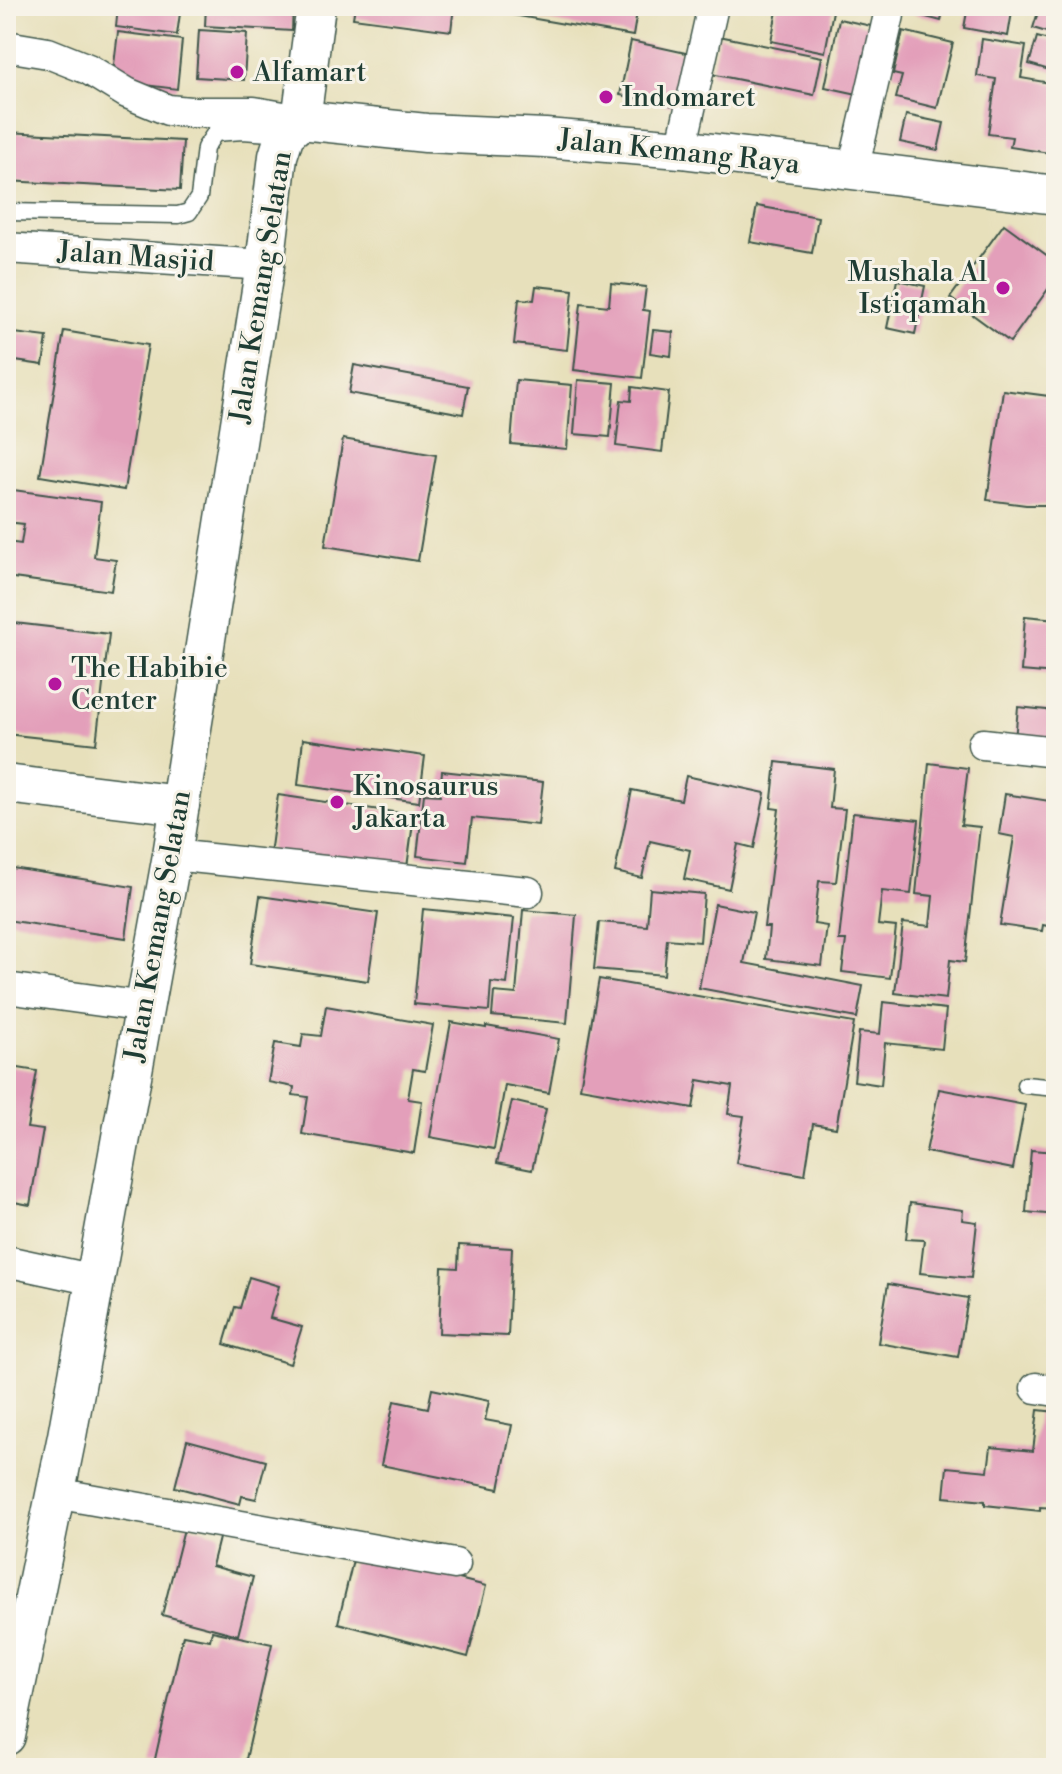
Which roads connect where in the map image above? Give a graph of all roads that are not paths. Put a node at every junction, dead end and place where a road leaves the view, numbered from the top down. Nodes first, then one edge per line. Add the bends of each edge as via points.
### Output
1 (316, 6) edge
2 (713, 6) edge
3 (889, 15) dead end
4 (6, 46) edge
5 (293, 127) junction
6 (681, 149) junction
7 (853, 170) junction
8 (1056, 195) edge
9 (6, 212) edge
10 (6, 248) edge
11 (265, 265) junction
12 (983, 744) dead end
13 (1056, 752) edge
14 (6, 784) edge
15 (180, 805) junction
16 (172, 855) junction
17 (528, 892) dead end
18 (6, 988) edge
19 (145, 1007) junction
20 (1025, 1085) dead end
21 (1056, 1088) edge
22 (6, 1261) edge
23 (95, 1280) junction
24 (55, 1493) junction
25 (455, 1564) dead end
26 (14, 1657) edge
27 (6, 1736) edge

1 - 5 street, Jalan Kemang Selatan
2 - 6 street
3 - 7 street
4 - 5 street via 48,53 168,110 254,112
5 - 6 street, Jalan Kemang Raya
5 - 9 lane via 215,133 205,148 199,197 189,212
5 - 11 street, Jalan Kemang Selatan via 278,156
6 - 7 street, Jalan Kemang Raya
7 - 8 street, Jalan Kemang Raya
10 - 11 street, Jalan Masjid
11 - 15 street, Jalan Kemang Selatan
12 - 13 street
14 - 15 street
15 - 16 street, Jalan Kemang Selatan
16 - 17 street
16 - 19 street, Jalan Kemang Selatan
18 - 19 street
19 - 23 street, Jalan Kemang Selatan
20 - 21 lane
22 - 23 street
23 - 24 street, Jalan Kemang Selatan
24 - 25 street
24 - 26 street, Jalan Kemang Selatan
26 - 27 street, Jalan Kemang Selatan

